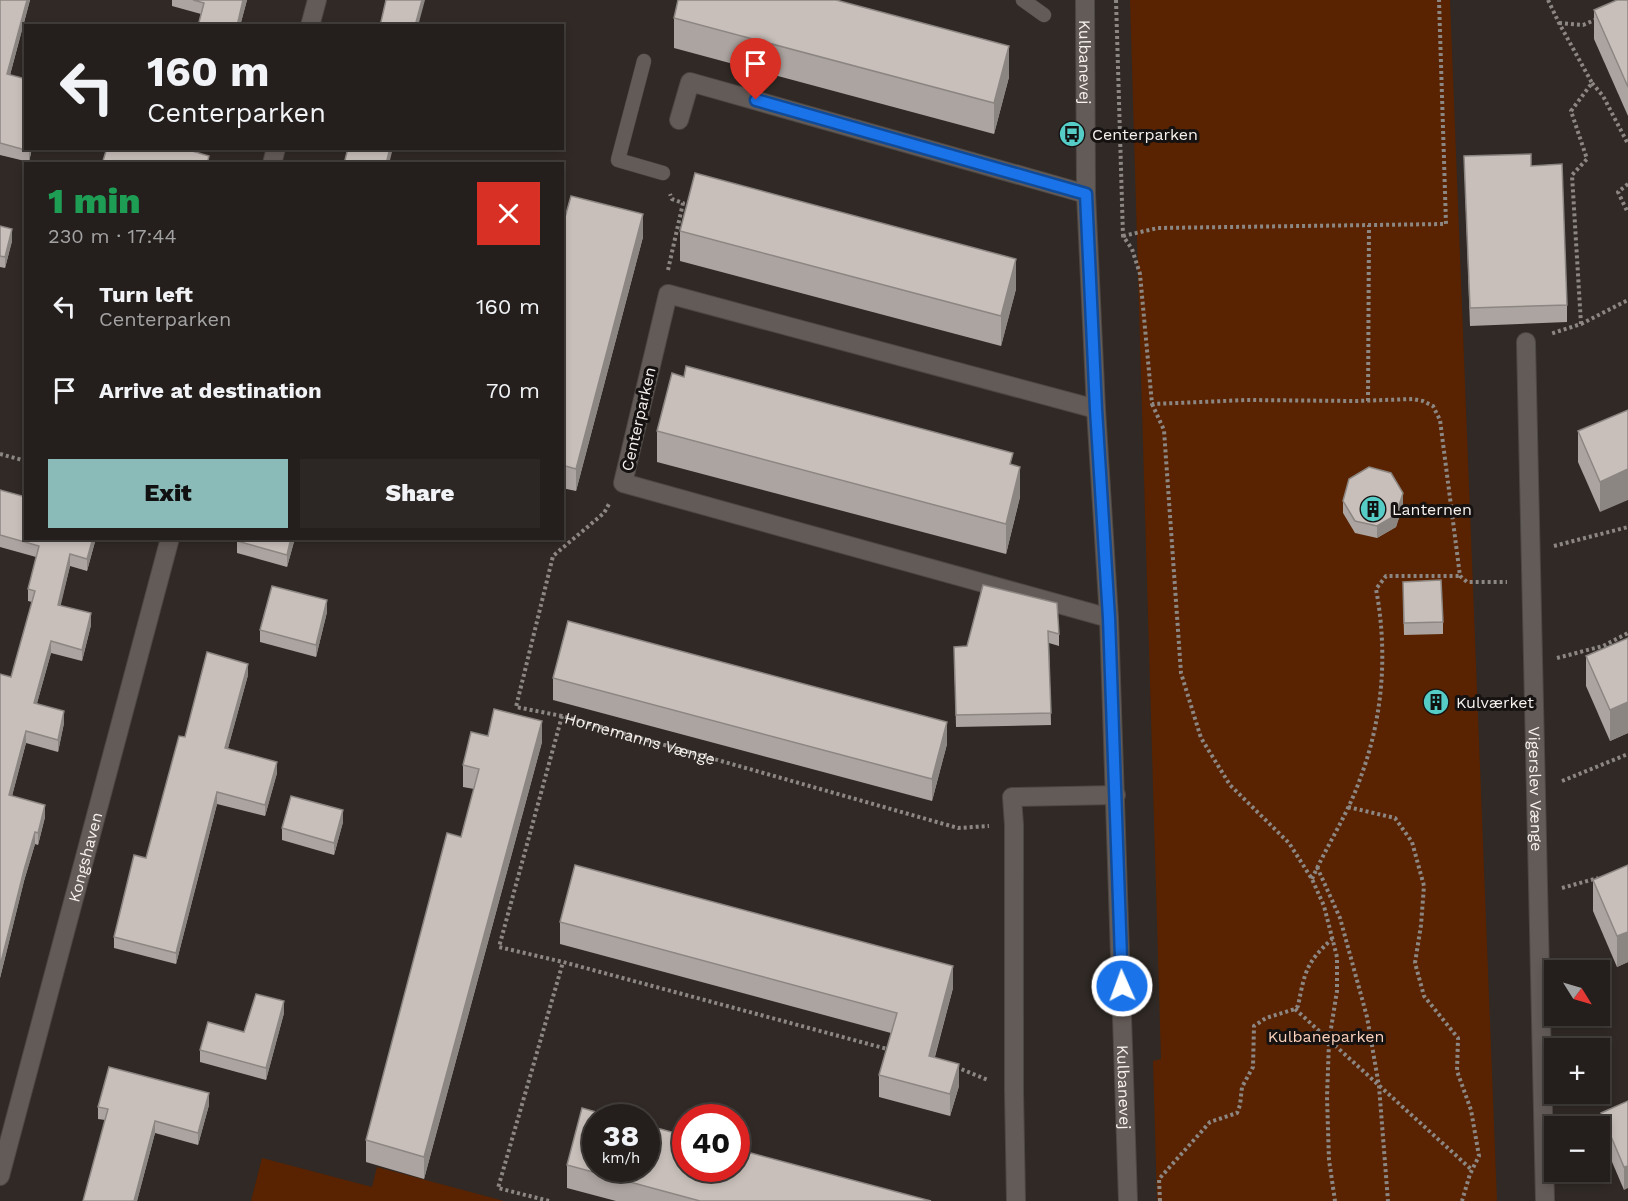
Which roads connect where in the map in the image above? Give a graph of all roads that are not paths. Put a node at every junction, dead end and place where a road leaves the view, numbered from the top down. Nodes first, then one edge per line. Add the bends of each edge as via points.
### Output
1 (316, 0) edge
2 (1023, 0) edge
3 (1085, 0) edge
4 (1044, 15) dead end
5 (310, 24) edge
6 (644, 61) dead end
7 (679, 120) dead end
8 (663, 173) road end
9 (1086, 194) junction
10 (1526, 342) road end
11 (1096, 409) junction
12 (169, 540) edge
13 (1109, 618) junction
14 (1116, 795) junction
15 (0, 1176) edge
16 (1016, 1201) edge
17 (1128, 1201) edge
18 (1545, 1201) edge

1 - 5 street
2 - 4 lane
3 - 9 street, Kulbanevej
6 - 8 lane via 618,160
7 - 9 street via 690,82
9 - 11 street, Kulbanevej
10 - 18 street, Vigerslev Vænge
11 - 13 street, Kulbanevej
11 - 13 street, Centerparken via 668,294 623,483
12 - 15 street, Kongshaven
13 - 14 street, Kulbanevej
14 - 16 street via 1012,797
14 - 17 street, Kulbanevej

